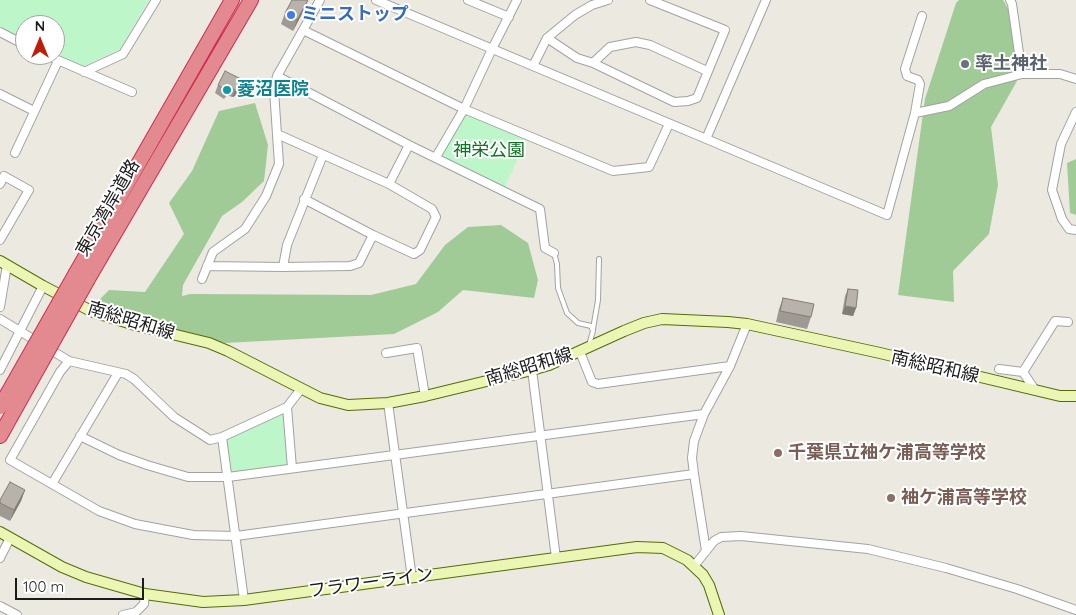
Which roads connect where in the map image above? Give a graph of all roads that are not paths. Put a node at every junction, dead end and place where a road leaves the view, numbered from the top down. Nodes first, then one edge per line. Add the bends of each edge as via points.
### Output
1 (156, 0) edge
2 (232, 0) edge
3 (251, 0) edge
4 (320, 0) edge
5 (376, 0) edge
6 (468, 0) edge
7 (517, 0) edge
8 (608, 0) edge
9 (650, 0) edge
10 (766, 0) edge
11 (1010, 0) edge
12 (922, 16) dead end
13 (509, 17) junction
14 (303, 30) junction
15 (0, 32) edge
16 (547, 38) junction
17 (15, 40) edge
18 (492, 49) junction
19 (593, 63) junction
20 (65, 64) edge
21 (56, 65) edge
22 (532, 66) junction
23 (707, 71) junction
24 (84, 72) junction
25 (1022, 74) junction
26 (277, 76) junction
27 (1076, 79) edge
28 (132, 92) dead end
29 (0, 94) edge
30 (464, 109) junction
31 (34, 111) junction
32 (915, 112) junction
33 (1076, 112) edge
34 (669, 124) junction
35 (277, 134) junction
36 (706, 139) junction
37 (409, 145) junction
38 (15, 153) dead end
39 (323, 155) junction
40 (436, 157) junction
41 (0, 184) edge
42 (390, 184) junction
43 (304, 200) junction
44 (2, 230) edge
45 (1076, 230) edge
46 (373, 235) junction
47 (0, 240) edge
48 (554, 253) joint
49 (599, 259) dead end
50 (4, 263) edge
51 (207, 266) junction
52 (283, 267) junction
53 (82, 276) junction
54 (202, 279) dead end
55 (43, 286) junction
56 (0, 307) edge
57 (0, 319) edge
58 (1068, 322) dead end
59 (747, 324) junction
60 (593, 331) junction
61 (20, 332) junction
62 (584, 350) junction
63 (386, 353) dead end
64 (69, 361) junction
65 (730, 366) junction
66 (999, 369) dead end
67 (0, 370) edge
68 (532, 370) junction
69 (118, 372) junction
70 (1023, 372) junction
71 (301, 389) junction
72 (1035, 390) junction
73 (426, 396) junction
74 (1076, 396) edge
75 (388, 403) junction
76 (287, 407) junction
77 (0, 408) edge
78 (704, 414) junction
79 (0, 436) edge
80 (80, 436) junction
81 (540, 436) junction
82 (222, 437) junction
83 (395, 455) junction
84 (292, 468) junction
85 (694, 474) junction
86 (228, 477) junction
87 (52, 484) junction
88 (548, 493) junction
89 (403, 513) junction
90 (0, 532) edge
91 (236, 536) junction
92 (10, 538) junction
93 (706, 551) junction
94 (0, 558) edge
95 (556, 558) junction
96 (694, 566) junction
97 (412, 578) junction
98 (145, 594) junction
99 (244, 600) junction
100 (0, 606) edge
101 (1076, 610) edge
102 (17, 615) edge
103 (123, 615) edge
104 (719, 615) edge

1 - 24 street via 124,54
2 - 53 highway, 東京湾岸道路
3 - 53 highway, 東京湾岸道路
4 - 14 street
5 - 18 street
6 - 13 street
7 - 13 street
8 - 16 street via 575,15
9 - 23 street via 725,30
10 - 36 street
11 - 25 street
12 - 32 street via 905,69 907,76 920,84
13 - 18 street
14 - 26 street
14 - 30 street
15 - 17 street
16 - 19 street via 577,58
16 - 22 street
18 - 22 street
18 - 30 street
19 - 23 street via 610,47 636,42 650,45
19 - 23 street via 674,102 697,98
20 - 24 street
21 - 31 street
22 - 34 street
24 - 28 street
25 - 27 street via 1060,74
25 - 32 street via 984,84 949,106
26 - 35 street via 274,90
26 - 37 street
29 - 31 street
30 - 34 street via 613,171 649,167
30 - 40 street
31 - 38 street
32 - 36 street via 887,215
33 - 45 street via 1061,144 1052,190 1062,219 1069,228
34 - 36 street
35 - 39 street
35 - 51 street via 279,164 266,196 245,228 213,252
37 - 40 street
37 - 42 street
39 - 42 street
39 - 43 street
40 - 48 street via 540,209 545,248
41 - 44 street via 4,176 29,190
42 - 46 street via 432,209 436,217 420,250 414,254
43 - 46 street
43 - 52 street via 287,245
44 - 47 street
46 - 52 street via 359,263 350,266
48 - 60 lane via 558,288 567,313 578,323 591,326
49 - 60 lane
50 - 55 main road, 南総昭和線
50 - 56 street
51 - 52 street
51 - 54 street
53 - 77 highway, 東京湾岸道路, bridge
53 - 79 highway, 東京湾岸道路, bridge
55 - 61 street
55 - 71 main road, 南総昭和線 via 93,312 209,343
57 - 61 street
58 - 70 street via 1055,321
59 - 62 main road, 南総昭和線 via 662,319 637,326
59 - 65 street
59 - 72 main road, 南総昭和線
60 - 62 lane
61 - 64 street
61 - 67 street
62 - 65 street via 592,382 598,384
62 - 68 main road, 南総昭和線
63 - 73 street via 417,348
64 - 69 street
64 - 87 street via 10,460
65 - 78 street
66 - 70 street
68 - 73 main road, 南総昭和線
68 - 81 street
69 - 80 street
69 - 82 street via 134,379 174,416 210,440
70 - 72 street
71 - 75 main road, 南総昭和線 via 348,405
71 - 76 street
72 - 74 main road, 南総昭和線
73 - 75 main road, 南総昭和線
75 - 83 street
76 - 82 street
76 - 84 street
78 - 81 street
78 - 85 street via 694,441
80 - 86 street via 119,455 188,477
80 - 87 street
81 - 83 street
81 - 88 street
82 - 86 street
83 - 84 street
83 - 89 street
84 - 86 street
85 - 88 street
85 - 93 street
86 - 91 street
87 - 91 street via 99,511 135,524 193,535
88 - 89 street
88 - 95 street
89 - 91 street
89 - 97 street
90 - 92 main road, フラワーライン
91 - 99 street
92 - 94 street
92 - 98 main road, フラワーライン via 86,577
93 - 96 street
93 - 101 street via 721,537 741,536 868,549 946,568
95 - 96 main road, フラワーライン via 650,547 678,554
95 - 97 main road, フラワーライン
96 - 104 main road, フラワーライン via 709,585
97 - 99 main road, フラワーライン
98 - 99 main road, フラワーライン via 203,602
98 - 103 street via 144,604 136,612
100 - 102 street

